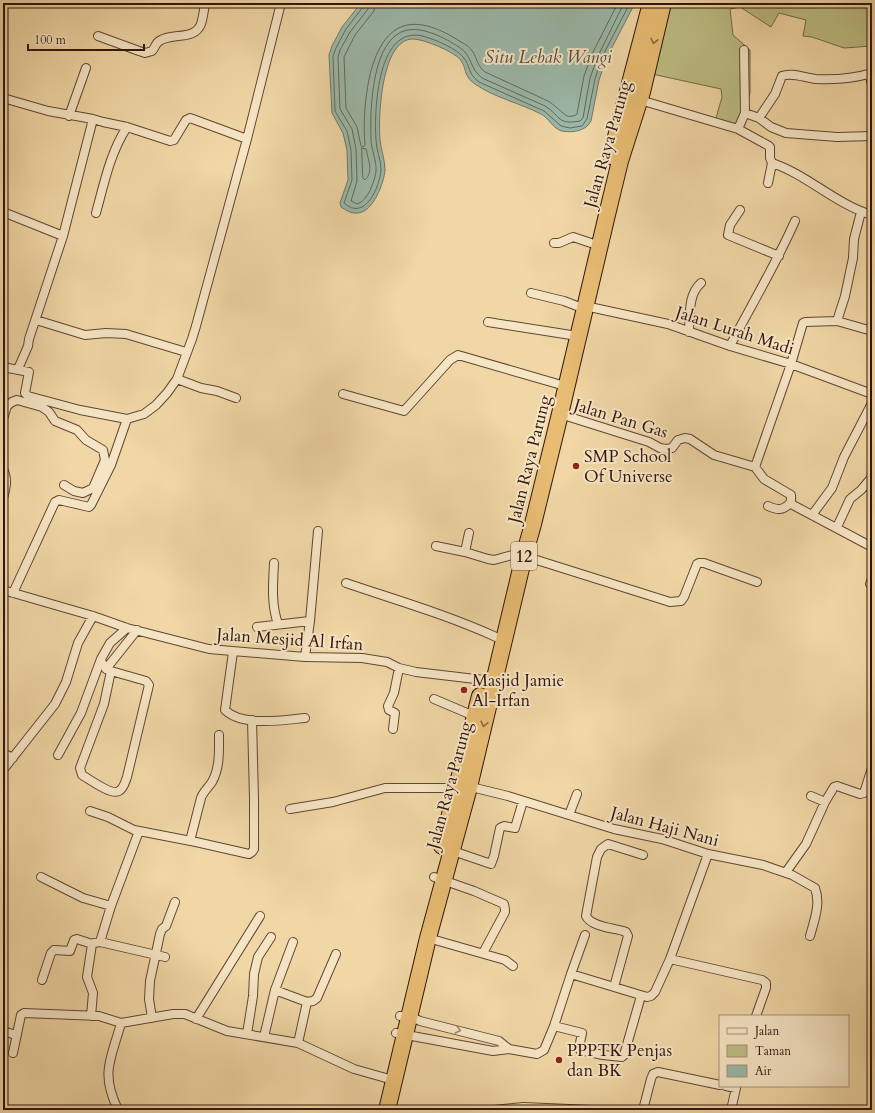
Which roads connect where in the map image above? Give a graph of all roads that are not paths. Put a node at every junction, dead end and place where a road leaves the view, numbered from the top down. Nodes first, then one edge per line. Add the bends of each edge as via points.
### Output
1 (205, 3) edge
2 (281, 3) edge
3 (651, 3) edge
4 (663, 3) edge
5 (98, 36) dead end
6 (744, 50) dead end
7 (86, 68) dead end
8 (871, 73) edge
9 (872, 84) edge
10 (3, 98) edge
11 (640, 100) junction
12 (745, 113) junction
13 (70, 116) junction
14 (760, 118) junction
15 (93, 119) junction
16 (127, 127) junction
17 (738, 130) junction
18 (872, 136) edge
19 (247, 139) junction
20 (772, 163) junction
21 (768, 183) dead end
22 (740, 210) dead end
23 (3, 212) edge
24 (861, 212) junction
25 (96, 213) dead end
26 (872, 215) edge
27 (601, 218) junction
28 (795, 221) dead end
29 (64, 236) junction
30 (554, 243) dead end
31 (591, 243) junction
32 (779, 256) junction
33 (701, 283) dead end
34 (531, 293) dead end
35 (581, 306) junction
36 (36, 320) junction
37 (837, 321) junction
38 (488, 322) dead end
39 (872, 330) edge
40 (689, 332) junction
41 (571, 335) junction
42 (730, 346) junction
43 (186, 352) junction
44 (791, 364) junction
45 (3, 367) edge
46 (18, 369) junction
47 (816, 374) junction
48 (176, 379) junction
49 (812, 382) dead end
50 (558, 384) junction
51 (343, 394) dead end
52 (872, 394) edge
53 (236, 398) dead end
54 (872, 403) edge
55 (560, 414) junction
56 (3, 419) edge
57 (127, 419) junction
58 (755, 467) junction
59 (3, 469) edge
60 (872, 477) edge
61 (64, 485) dead end
62 (3, 498) edge
63 (790, 503) junction
64 (768, 506) dead end
65 (812, 515) junction
66 (837, 527) junction
67 (318, 531) dead end
68 (469, 533) dead end
69 (436, 546) dead end
70 (872, 547) edge
71 (465, 552) junction
72 (520, 555) junction
73 (274, 562) dead end
74 (757, 582) dead end
75 (346, 583) dead end
76 (3, 590) edge
77 (13, 594) junction
78 (93, 616) junction
79 (310, 621) junction
80 (278, 624) junction
81 (127, 628) junction
82 (257, 628) dead end
83 (137, 630) junction
84 (496, 637) junction
85 (233, 652) junction
86 (305, 657) junction
87 (101, 659) junction
88 (399, 668) junction
89 (109, 670) junction
90 (484, 680) junction
91 (434, 700) dead end
92 (474, 716) junction
93 (305, 718) dead end
94 (252, 720) junction
95 (393, 729) dead end
96 (219, 735) dead end
97 (3, 754) edge
98 (58, 755) dead end
99 (13, 758) junction
100 (872, 768) edge
101 (3, 770) edge
102 (460, 787) junction
103 (577, 794) dead end
104 (811, 796) dead end
105 (523, 801) junction
106 (825, 802) junction
107 (290, 809) dead end
108 (90, 811) dead end
109 (569, 814) junction
110 (139, 831) junction
111 (190, 841) junction
112 (446, 849) junction
113 (708, 854) junction
114 (644, 855) dead end
115 (786, 872) junction
116 (42, 877) dead end
117 (438, 879) junction
118 (175, 902) dead end
119 (111, 906) junction
120 (260, 916) dead end
121 (585, 935) dead end
122 (810, 936) dead end
123 (271, 937) dead end
124 (428, 938) junction
125 (293, 942) dead end
126 (96, 943) junction
127 (483, 953) junction
128 (336, 954) dead end
129 (156, 955) junction
130 (165, 957) dead end
131 (670, 959) junction
132 (513, 966) dead end
133 (571, 974) junction
134 (42, 980) dead end
135 (614, 987) junction
136 (275, 990) junction
137 (641, 996) junction
138 (307, 1002) junction
139 (756, 1015) edge
140 (91, 1016) junction
141 (405, 1016) junction
142 (152, 1018) junction
143 (196, 1019) junction
144 (121, 1023) junction
145 (554, 1026) junction
146 (3, 1031) edge
147 (247, 1034) junction
148 (401, 1034) junction
149 (16, 1035) junction
150 (482, 1036) junction
151 (264, 1037) junction
152 (298, 1043) junction
153 (478, 1047) junction
154 (509, 1049) junction
155 (13, 1053) dead end
156 (389, 1079) junction
157 (719, 1085) edge
158 (731, 1087) edge
159 (118, 1110) edge
160 (380, 1110) edge
161 (387, 1110) edge
162 (494, 1110) edge
163 (593, 1110) edge
164 (643, 1110) edge
165 (732, 1110) edge

1 - 5 street via 201,25 196,31 164,39 152,51 139,52
2 - 19 street
3 - 27 highway, Jalan Raya Parung / 12
4 -> 11 highway, Jalan Raya Parung / 12
6 - 12 street
7 - 13 street
8 - 9 street
8 - 14 street via 825,79 787,74 782,76 775,94
10 - 13 street
11 - 17 street
11 - 27 highway, Jalan Raya Parung / 12
12 - 14 street
12 - 17 street
13 - 15 street
14 - 18 street via 771,127 786,133 837,137
15 - 16 street
15 - 29 street
16 - 19 street via 170,141 174,140 186,120 190,118
16 - 25 street via 108,168
17 - 20 street via 769,146
19 - 43 street via 196,326
20 - 21 street
20 - 24 street via 787,168
22 - 32 street via 730,225 728,235
23 - 29 street
24 - 26 street
24 - 37 street via 845,296
27 - 31 highway, Jalan Raya Parung / 12
27 - 35 highway, Jalan Raya Parung / 12
28 - 32 street
29 - 36 street
30 - 31 street via 573,237
31 - 35 highway, Jalan Raya Parung / 12
32 - 42 street
33 - 40 street via 692,295
34 - 35 street, Jalan Lurah Madi
35 - 40 street, Jalan Lurah Madi via 668,324
35 - 41 highway, Jalan Raya Parung / 12
35 - 55 highway, Jalan Raya Parung / 12
36 - 43 street via 85,335 126,334
36 - 46 street
37 - 39 street
37 - 44 street via 803,323
38 - 41 street
40 - 42 street, Jalan Lurah Madi
41 - 50 highway, Jalan Raya Parung / 12
42 - 44 street, Jalan Lurah Madi
43 - 48 street
44 - 47 street, Jalan Lurah Madi
44 - 58 street
45 - 46 street
46 - 57 street via 30,373 25,393 28,396
47 - 49 street
47 - 52 street, Jalan Lurah Madi
48 - 53 street
48 - 57 street via 167,393 150,410
50 - 51 street via 458,355 450,360 404,411
50 - 72 highway, Jalan Raya Parung / 12 via 526,507
54 - 65 street via 844,457 832,488
55 - 58 street, Jalan Pan Gas via 667,450 678,440 690,439 714,455
55 - 72 highway, Jalan Raya Parung / 12 via 534,524
56 - 61 street via 7,406 17,400 42,407 55,421 77,430 86,440 103,450 105,460 93,488 83,494
57 - 77 street via 111,465 91,505 57,500
58 - 63 street, Jalan Pan Gas via 764,478 791,495
59 - 62 street via 7,478
60 - 66 street via 850,499
63 - 64 street via 783,509
63 - 65 street, Jalan Pan Gas
65 - 66 street, Jalan Pan Gas
66 - 70 street, Jalan Pan Gas
67 - 79 street
68 - 71 street
69 - 71 street
71 - 72 street via 488,560
72 - 74 street via 670,602 681,601 684,597 699,563
72 - 84 highway, Jalan Raya Parung / 12
72 -> 102 highway, Jalan Raya Parung / 12
73 - 80 street via 273,602
75 - 84 street
76 - 77 street, Jalan Mesjid Al Irfan
77 - 78 street, Jalan Mesjid Al Irfan
78 - 81 street, Jalan Mesjid Al Irfan
78 - 99 street via 78,643 66,682 55,704
79 - 80 street
79 - 86 street
80 - 82 street
81 - 83 street, Jalan Mesjid Al Irfan
81 - 87 street via 110,643
83 - 85 street, Jalan Mesjid Al Irfan via 209,649
83 - 89 street
84 - 90 highway, Jalan Raya Parung / 12
85 - 86 street, Jalan Mesjid Al Irfan
85 - 94 street via 225,710 234,717
86 - 88 street, Jalan Mesjid Al Irfan via 362,658 387,662
87 - 89 street via 101,663
87 - 98 street via 81,712
88 - 90 street, Jalan Mesjid Al Irfan
88 - 95 street via 394,693 388,706 389,710 395,713
89 - 89 street via 104,704 79,771 115,793 124,786 127,777 148,685 146,681
90 - 92 highway, Jalan Raya Parung / 12
91 - 92 street
92 - 102 highway, Jalan Raya Parung / 12
93 - 94 street
94 - 111 street via 253,851 249,854
96 - 111 street via 218,766 201,798
97 - 99 street
99 - 101 street
100 - 106 street via 864,793 837,786
102 - 105 street, Jalan Haji Nani
102 - 107 street, Jalan Haji Nani via 385,788 333,802
102 - 112 highway, Jalan Raya Parung / 12
103 - 109 street
104 - 106 street
105 - 109 street, Jalan Haji Nani
105 - 112 street via 515,828 500,828 490,864
106 - 115 street via 806,844
108 - 110 street
109 - 113 street, Jalan Haji Nani
110 - 111 street
110 - 119 street
112 - 117 highway, Jalan Raya Parung / 12
113 - 115 street, Jalan Haji Nani
113 - 131 street
114 - 135 street via 608,844 601,849 597,857 586,916 595,923 626,932 628,936
115 - 122 street, Jalan Haji Nani via 815,888 818,896
116 - 119 street via 83,898
117 - 124 highway, Jalan Raya Parung / 12
117 - 127 street via 504,904 505,912
117 - 141 highway, Jalan Raya Parung / 12
118 - 129 street via 166,926 160,934
119 - 126 street
120 - 143 street
121 - 133 street
123 - 147 street via 258,957
124 - 127 street
124 - 141 highway, Jalan Raya Parung / 12
125 - 136 street
126 - 129 street
126 - 134 street via 77,939 74,940 70,952 51,952
126 - 140 street via 87,977 93,993
127 - 132 street via 505,960
128 - 138 street via 317,998
129 - 130 street
129 - 142 street via 150,981
131 - 137 street via 655,992 651,996
131 - 139 street via 762,980 766,983 766,988
133 - 135 street
133 - 145 street
135 - 137 street
136 - 138 street
136 - 151 street
137 - 145 street via 622,1057 580,1050 578,1048 582,1033
138 - 152 street
140 - 144 street
140 - 149 street via 24,1013 21,1015
141 - 148 highway, Jalan Raya Parung / 12
141 -> 150 street
142 - 143 street via 180,1013
142 - 144 street
143 - 147 street via 226,1030
144 - 159 street via 108,1072 112,1099
145 - 154 street via 546,1048 540,1054
146 - 149 street
147 - 151 street
148 - 153 street
148 - 156 highway, Jalan Raya Parung / 12
149 - 155 street
150 - 153 street
150 - 154 street via 499,1041
151 - 152 street
152 - 156 street via 354,1069
153 - 154 street via 493,1051
156 - 160 highway, Jalan Raya Parung / 12
156 - 161 highway, Jalan Raya Parung / 12
157 - 164 street via 658,1072 651,1079
158 - 165 street via 736,1088
162 - 163 street via 523,1107

